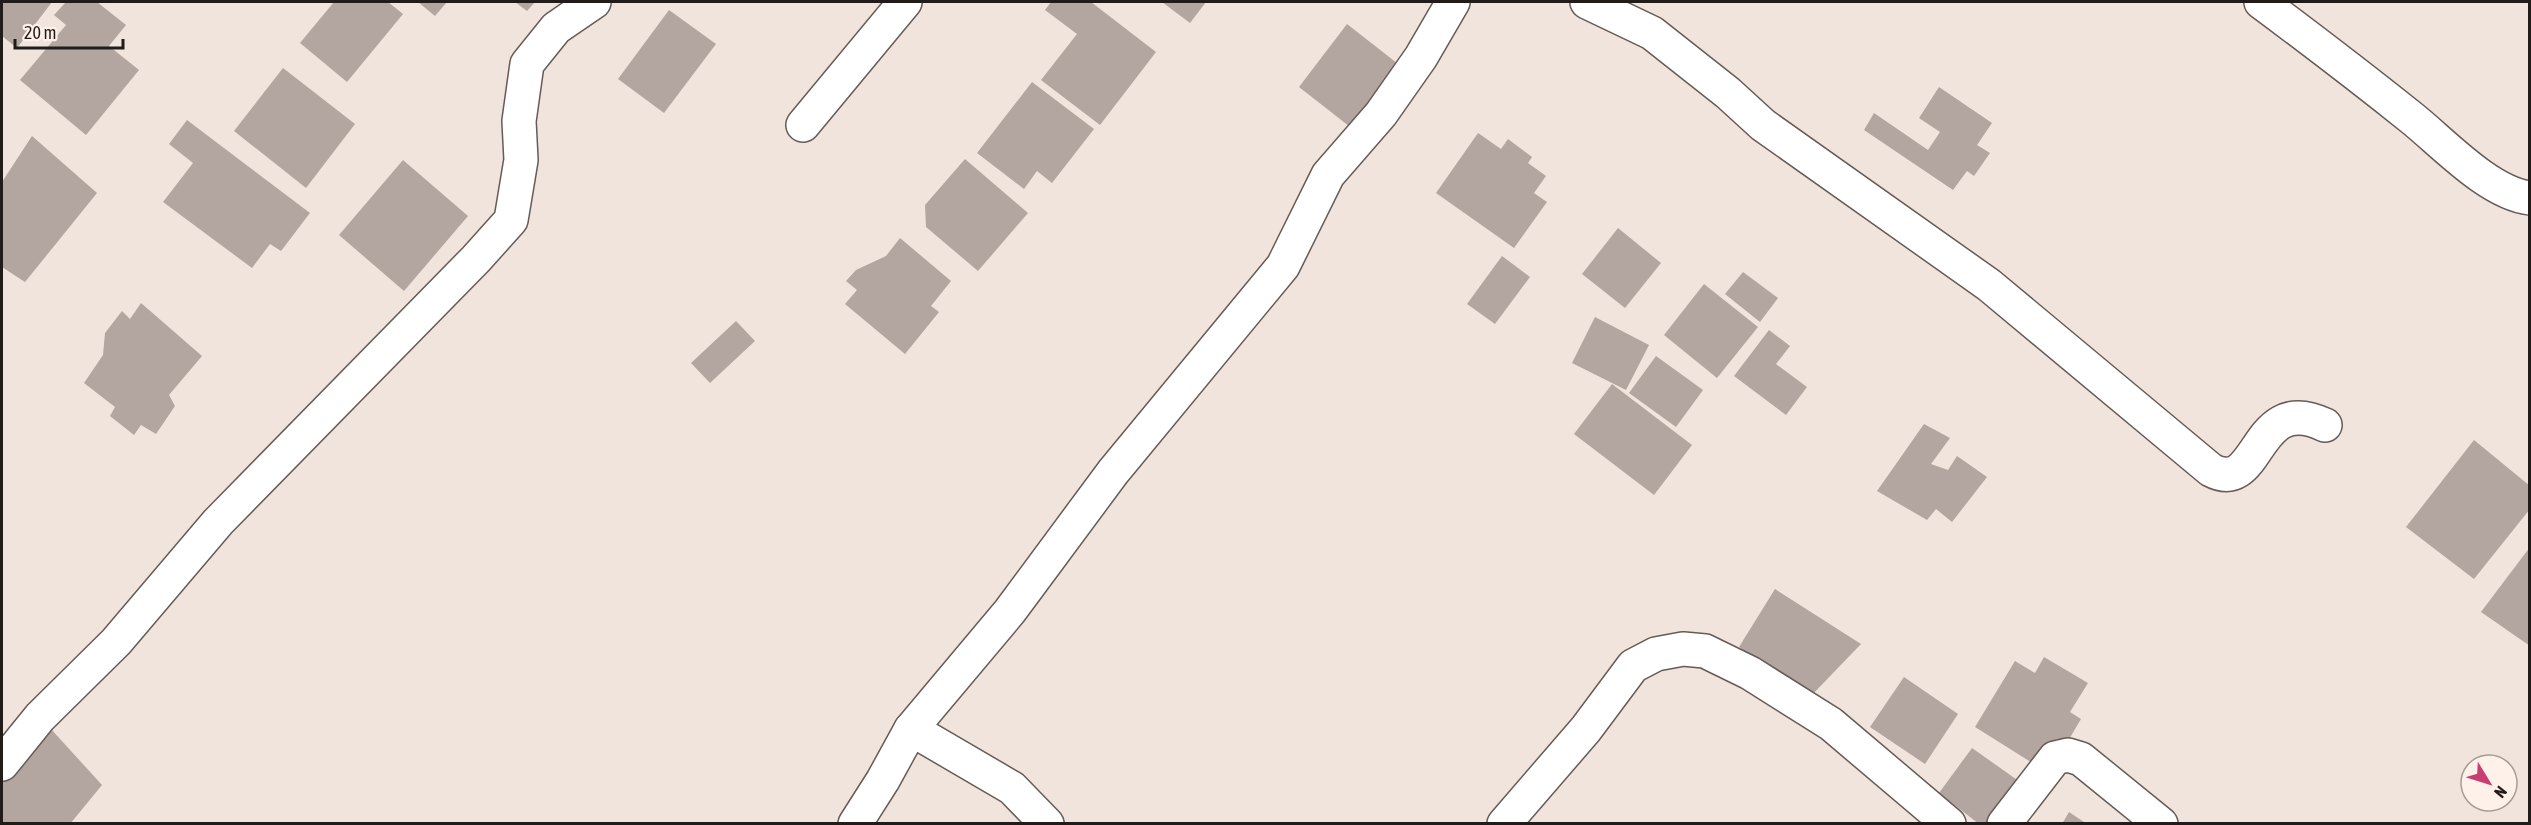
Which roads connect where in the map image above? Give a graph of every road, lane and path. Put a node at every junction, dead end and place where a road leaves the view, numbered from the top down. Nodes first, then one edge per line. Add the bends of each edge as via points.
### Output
1 (594, 2) edge
2 (905, 2) edge
3 (1453, 2) edge
4 (1587, 2) edge
5 (2261, 2) edge
6 (803, 125) dead end
7 (2529, 198) edge
8 (2325, 425) dead end
9 (911, 729) junction
10 (2, 764) edge
11 (855, 824) edge
12 (1047, 824) edge
13 (1504, 824) edge
14 (1949, 824) edge
15 (2004, 824) edge
16 (2161, 824) edge

1 - 10 street via 556,28 527,64 519,121 521,160 511,220 218,522 116,642 40,717
2 - 6 street
3 - 9 street via 1381,114 1328,176 1283,266 1113,472 1010,611
4 - 8 street via 1652,33 1762,125 1989,285 2211,470 2225,475 2239,471 2270,431 2290,417 2310,418
5 - 7 street via 2487,180 2519,197
9 - 11 street
9 - 12 street via 1012,788
13 - 14 street via 1586,729 1633,666 1656,654 1683,649 1705,651 1750,673 1831,724
15 - 16 street via 2055,758 2068,755 2081,759

